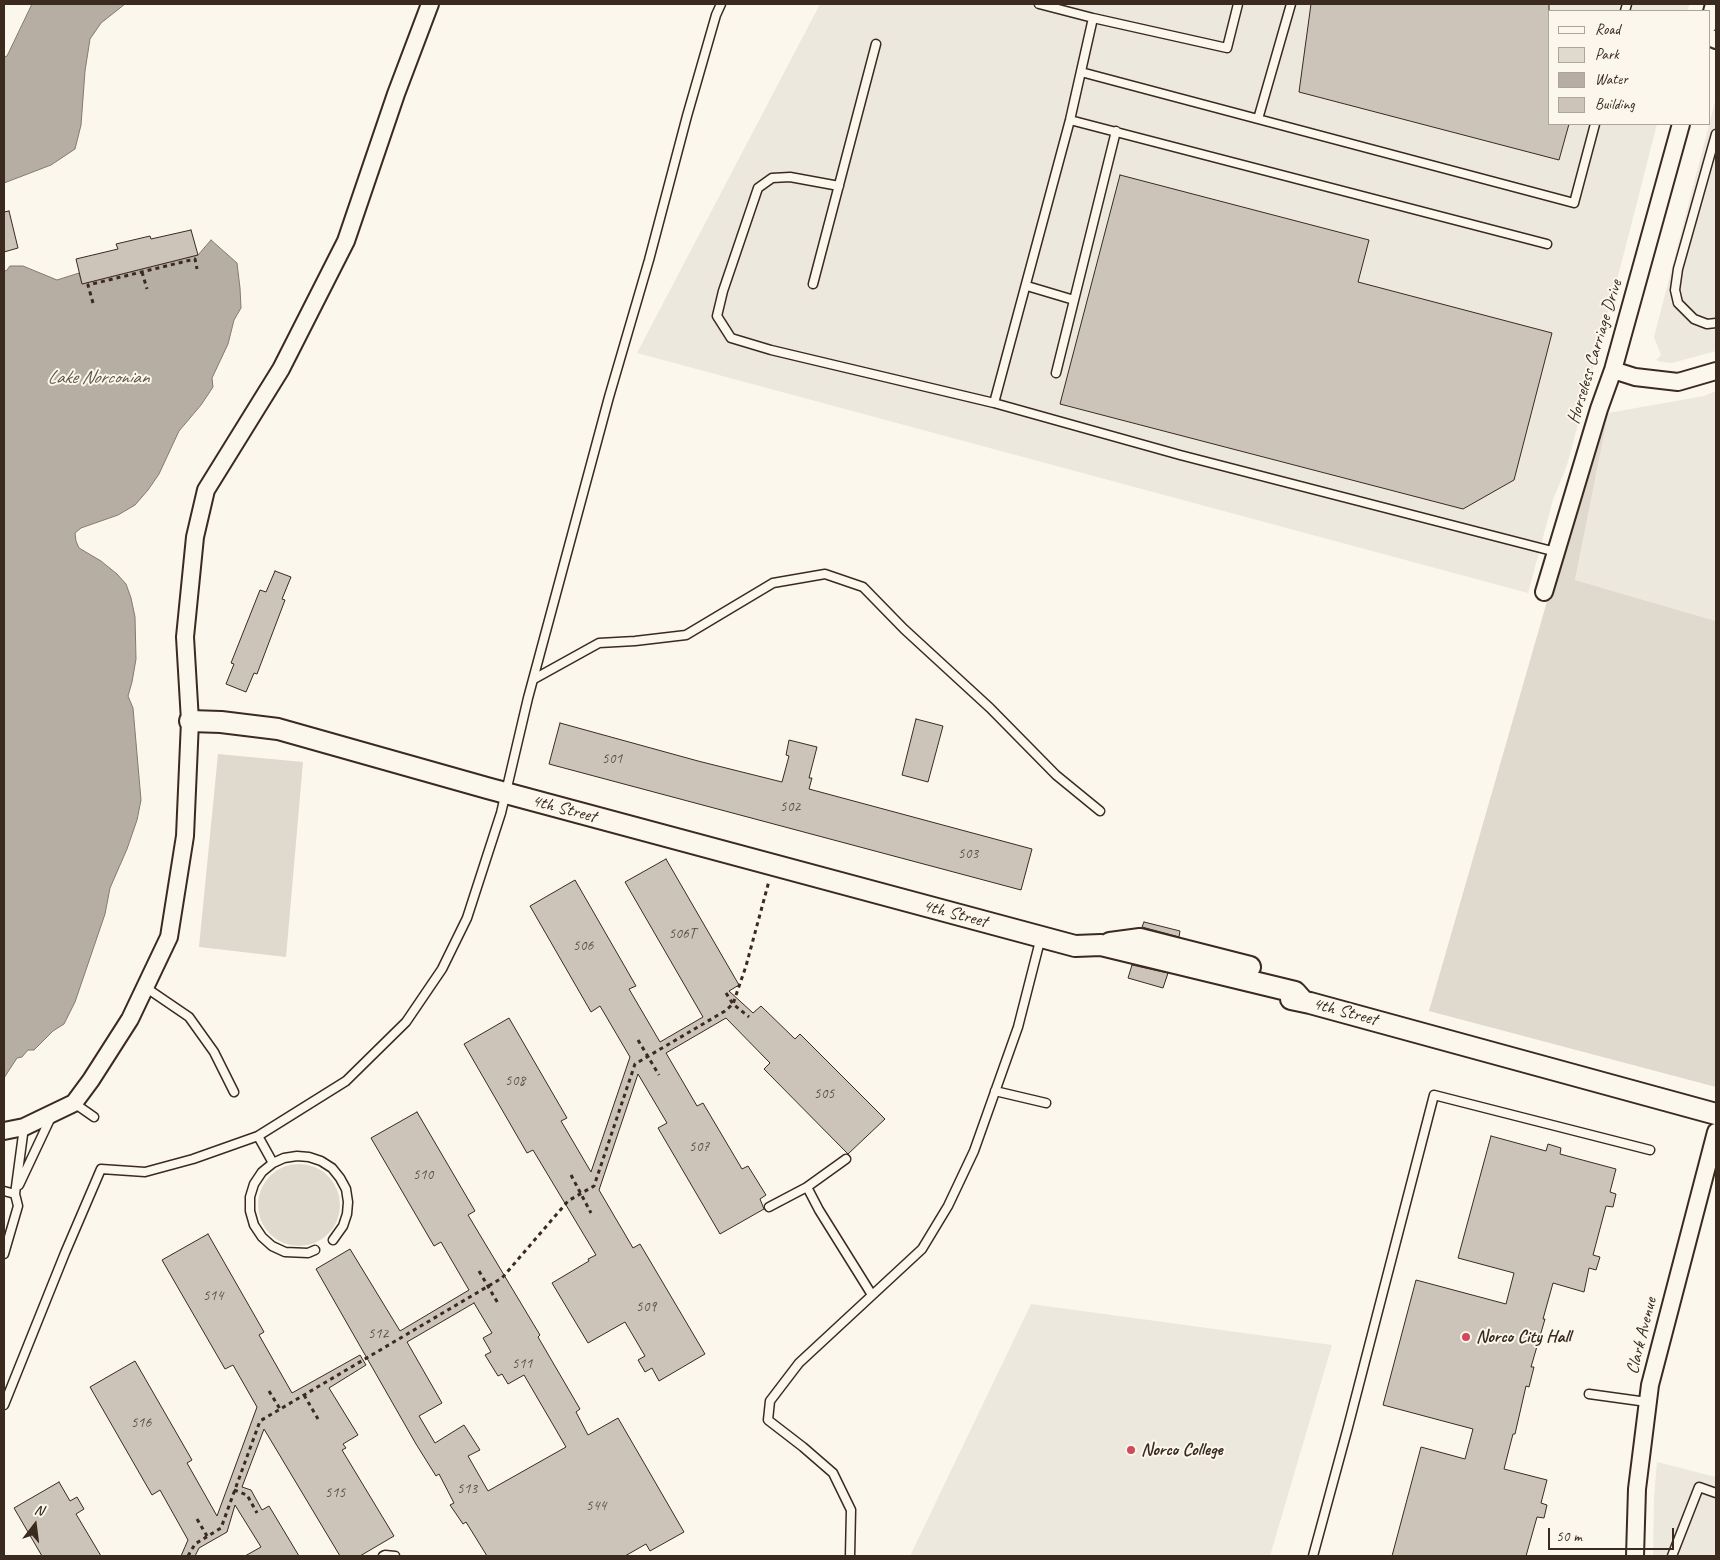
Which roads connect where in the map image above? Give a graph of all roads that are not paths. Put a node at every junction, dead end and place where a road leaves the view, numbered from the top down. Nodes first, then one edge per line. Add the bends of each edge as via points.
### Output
1 (430, 4) edge
2 (721, 4) edge
3 (1039, 4) edge
4 (1238, 4) edge
5 (1291, 4) edge
6 (1714, 4) edge
7 (1094, 18) junction
8 (1710, 20) edge
9 (876, 44) dead end
10 (1081, 72) junction
11 (1258, 119) junction
12 (1070, 120) junction
13 (1595, 125) edge
14 (1682, 125) edge
15 (1116, 131) junction
16 (1716, 134) edge
17 (839, 186) junction
18 (1547, 244) dead end
19 (813, 284) dead end
20 (1027, 286) junction
21 (1074, 300) junction
22 (1716, 324) edge
23 (1614, 370) junction
24 (1716, 371) edge
25 (1056, 373) dead end
26 (994, 403) junction
27 (1556, 552) junction
28 (1544, 592) dead end
29 (534, 679) junction
30 (190, 721) junction
31 (505, 793) junction
32 (1100, 811) dead end
33 (1041, 937) junction
34 (1075, 946) junction
35 (145, 987) junction
36 (1299, 996) junction
37 (996, 1091) junction
38 (234, 1092) dead end
39 (74, 1103) junction
40 (1046, 1103) dead end
41 (53, 1113) junction
42 (1716, 1114) edge
43 (94, 1117) dead end
44 (24, 1127) junction
45 (4, 1131) edge
46 (1716, 1132) edge
47 (258, 1136) junction
48 (1650, 1150) dead end
49 (846, 1160) dead end
50 (273, 1163) junction
51 (807, 1187) junction
52 (4, 1191) edge
53 (15, 1194) junction
54 (769, 1207) dead end
55 (333, 1240) dead end
56 (316, 1250) dead end
57 (4, 1254) edge
58 (872, 1295) junction
59 (1589, 1394) dead end
60 (1647, 1402) junction
61 (4, 1406) edge
62 (1716, 1493) edge
63 (383, 1556) edge
64 (395, 1556) edge
65 (850, 1556) edge
66 (1314, 1556) edge
67 (1635, 1556) edge
68 (1672, 1556) edge

1 - 30 street via 346,241 281,369 206,490 195,536 185,637
2 - 29 lane via 687,116
3 - 7 lane
4 - 7 lane via 1227,48
5 - 11 lane
6 - 8 street
7 - 10 lane
9 - 17 lane
10 - 11 lane
10 - 12 lane
11 - 13 lane via 1574,203
12 - 15 lane
12 - 20 lane
14 - 23 street, Horseless Carriage Drive
15 - 18 lane
15 - 21 lane
16 - 22 lane via 1675,290 1678,303 1694,320
17 - 19 lane
17 - 26 lane via 790,177 772,178 758,188 717,316 731,338
20 - 21 lane
20 - 26 lane
21 - 25 lane
23 - 24 street via 1635,377 1678,382
23 - 27 street, Horseless Carriage Drive
26 - 27 lane via 1180,455
27 - 28 street, Horseless Carriage Drive
29 - 31 lane
29 - 32 lane via 599,643 686,635 773,583 825,574 862,587 1056,775
30 - 31 street, 4th Street via 278,729
30 - 35 street via 185,836 169,937
31 - 33 street, 4th Street
31 - 47 lane via 467,918 442,969 406,1022 346,1081
33 - 34 street, 4th Street
33 - 37 lane via 1018,1027
34 - 36 street via 1150,969 1256,995
34 - 36 street, 4th Street via 1140,939 1158,943 1251,968
35 - 38 lane via 189,1017 214,1052
35 - 39 street via 130,1019
36 - 42 street, 4th Street
37 - 40 lane
37 - 58 lane via 974,1151 948,1206 922,1249
39 - 41 street
39 - 43 lane
41 - 44 street
41 - 53 lane
44 - 45 street
44 - 53 lane
46 - 60 street, Clark Avenue
47 - 50 lane
47 - 61 lane via 144,1172 101,1169
48 - 66 lane via 1434,1095
49 - 51 lane
50 - 55 lane via 284,1158 309,1157 332,1168 340,1178 346,1189 347,1214
50 - 56 lane via 262,1172 250,1197 254,1225 272,1246 285,1252 299,1254
51 - 54 lane
51 - 58 lane
52 - 53 lane
53 - 57 lane via 18,1206
58 - 65 lane via 799,1363 770,1401 768,1420 833,1473 851,1510
59 - 60 lane
60 - 67 street, Clark Avenue via 1637,1489
62 - 68 lane via 1699,1487
63 - 64 lane

